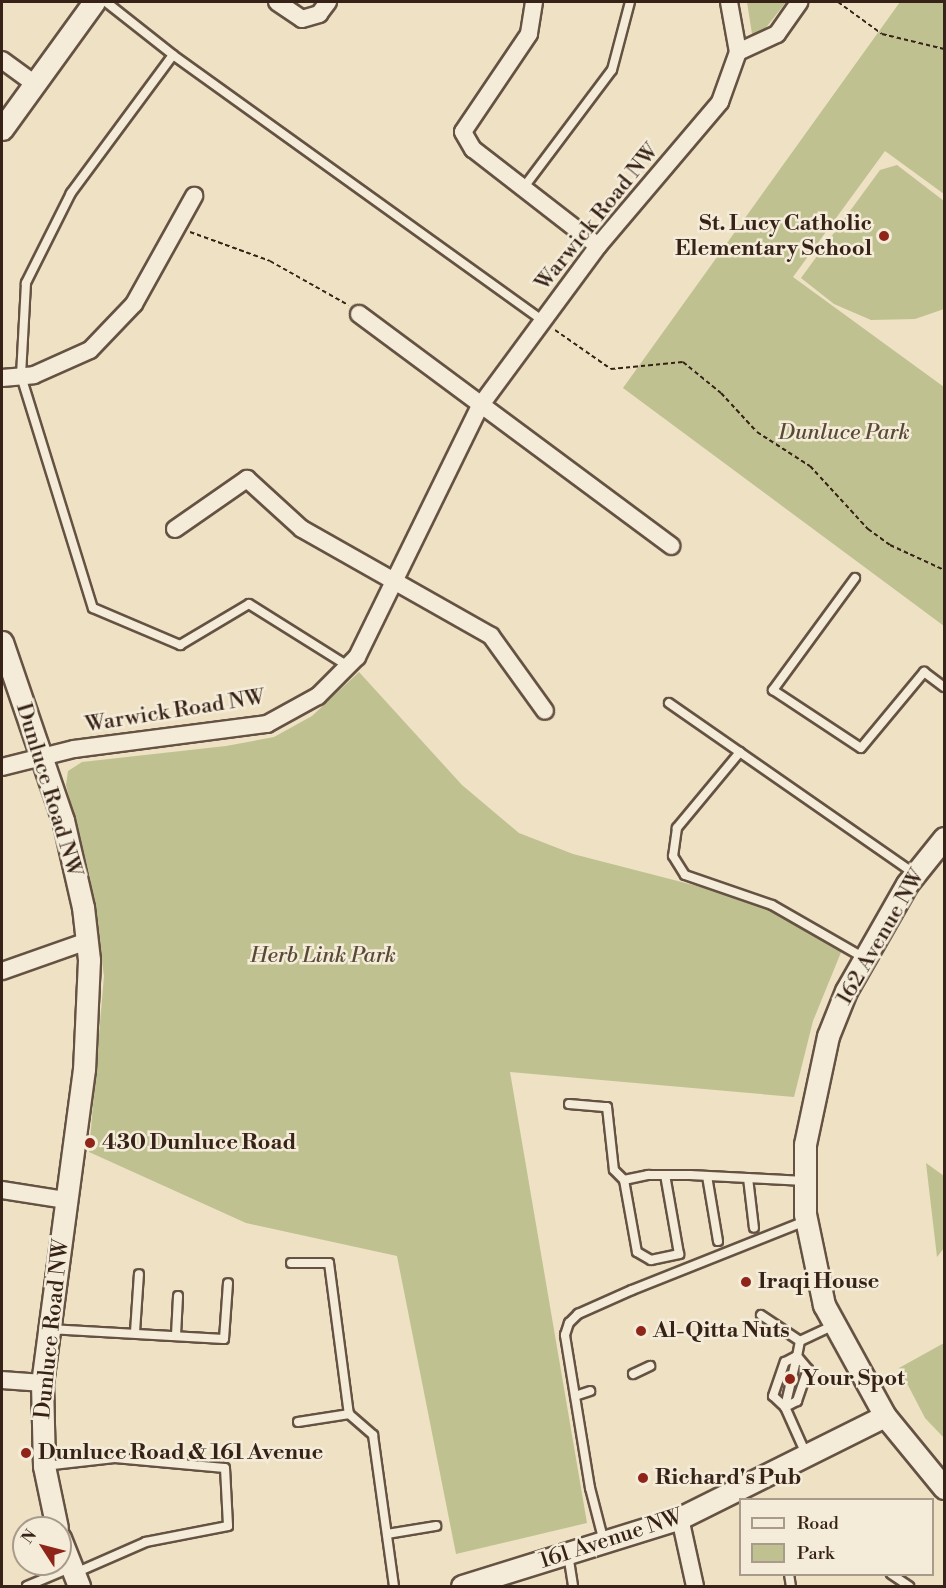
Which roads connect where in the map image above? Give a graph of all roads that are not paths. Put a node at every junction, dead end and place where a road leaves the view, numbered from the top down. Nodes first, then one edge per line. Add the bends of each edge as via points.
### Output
1 (94, 2) edge
2 (106, 2) edge
3 (277, 2) edge
4 (328, 2) edge
5 (534, 2) edge
6 (630, 2) edge
7 (729, 2) edge
8 (798, 2) edge
9 (738, 52) junction
10 (173, 55) junction
11 (2, 60) edge
12 (34, 84) junction
13 (2, 129) edge
14 (524, 187) junction
15 (194, 196) dead end
16 (598, 246) junction
17 (359, 314) road end
18 (543, 321) junction
19 (21, 376) junction
20 (2, 378) edge
21 (480, 406) junction
22 (175, 529) dead end
23 (671, 546) dead end
24 (394, 578) junction
25 (855, 578) dead end
26 (2, 642) edge
27 (348, 666) junction
28 (945, 687) edge
29 (669, 703) dead end
30 (545, 711) dead end
31 (740, 752) junction
32 (42, 756) junction
33 (2, 767) edge
34 (945, 838) edge
35 (915, 874) junction
36 (87, 941) junction
37 (864, 958) junction
38 (2, 970) edge
39 (569, 1104) dead end
40 (665, 1175) junction
41 (707, 1176) junction
42 (748, 1178) junction
43 (624, 1180) junction
44 (805, 1181) junction
45 (2, 1190) edge
46 (66, 1200) junction
47 (806, 1221) junction
48 (754, 1228) dead end
49 (718, 1241) dead end
50 (291, 1263) dead end
51 (139, 1274) dead end
52 (228, 1283) dead end
53 (178, 1296) dead end
54 (761, 1314) dead end
55 (835, 1325) junction
56 (49, 1329) junction
57 (135, 1332) junction
58 (176, 1335) junction
59 (800, 1341) junction
60 (797, 1356) junction
61 (650, 1366) dead end
62 (633, 1374) dead end
63 (2, 1380) edge
64 (42, 1383) junction
65 (590, 1390) dead end
66 (575, 1396) junction
67 (785, 1407) junction
68 (349, 1414) junction
69 (885, 1416) junction
70 (298, 1422) dead end
71 (807, 1455) junction
72 (44, 1466) junction
73 (945, 1488) edge
74 (54, 1516) edge
75 (680, 1518) junction
76 (436, 1526) dead end
77 (387, 1534) junction
78 (604, 1542) junction
79 (568, 1553) junction
80 (74, 1576) edge
81 (892, 1576) edge
82 (27, 1587) edge
83 (394, 1587) edge
84 (462, 1587) edge
85 (573, 1587) edge
86 (695, 1587) edge
87 (909, 1587) edge

1 - 12 street
2 - 10 lane
3 - 4 street via 302,19 319,14
5 - 14 street via 529,34 463,132 472,149
6 - 14 lane via 612,70
7 - 9 street
8 - 9 street via 777,34
9 - 16 street, Warwick Road NW via 720,102
10 - 18 lane
10 - 19 lane via 71,193 26,284
11 - 12 street
12 - 13 street
14 - 16 street
15 - 19 street via 134,304 90,350 34,375
16 - 18 street, Warwick Road NW
17 - 21 street
18 - 21 street, Warwick Road NW
19 - 20 street
19 - 27 lane via 93,608 180,645 249,604
21 - 23 street
21 - 24 street, Warwick Road NW
22 - 24 street via 248,479 302,529
24 - 27 street, Warwick Road NW via 357,657
24 - 30 street via 491,636
25 - 28 lane via 773,690 861,748 924,672
26 - 32 street, Dunluce Road NW
27 - 32 street, Warwick Road NW via 318,696 267,724
29 - 31 lane
31 - 35 lane
31 - 37 lane via 677,828 673,856 685,875 772,905
32 - 33 street, Warwick Road NW
32 - 36 street, Dunluce Road NW via 72,856
34 - 35 street, 162 Avenue NW
35 - 37 street, 162 Avenue NW
36 - 38 street
36 - 46 street, Dunluce Road NW via 87,1037
37 - 44 street, 162 Avenue NW via 828,1036 805,1144
39 - 43 lane via 607,1107 614,1170
40 - 41 lane
40 - 43 lane
40 - 43 lane via 679,1254 651,1260 637,1252
41 - 42 lane
41 - 49 lane
42 - 44 lane
42 - 48 lane
44 - 47 street, 162 Avenue NW
45 - 46 street
46 - 56 street, Dunluce Road NW
47 - 55 street, 162 Avenue NW via 824,1305
47 - 66 lane via 578,1314 565,1335
50 - 68 lane via 329,1263
51 - 57 lane
52 - 58 lane via 224,1339
53 - 58 lane
54 - 59 lane
55 - 59 lane
55 - 69 street, 162 Avenue NW
56 - 57 lane
56 - 64 street, Dunluce Road NW
57 - 58 lane
59 - 60 lane
60 - 67 lane
60 - 67 lane via 808,1369 797,1401
60 - 67 lane via 785,1362 773,1396
61 - 62 lane
63 - 64 street
64 - 72 street, Dunluce Road NW
65 - 66 lane
66 - 78 lane
67 - 71 lane
68 - 70 lane
68 - 77 lane via 373,1435
69 - 71 street, 161 Avenue NW
69 - 73 street, 162 Avenue NW
71 - 75 street, 161 Avenue NW
72 - 74 street, Dunluce Road NW
72 - 80 lane via 115,1458 225,1468 228,1526 146,1542
75 - 78 street, 161 Avenue NW
75 - 86 street
76 - 77 lane
77 - 83 lane
78 - 79 street, 161 Avenue NW
79 - 84 street, 161 Avenue NW
79 - 85 lane
80 - 82 lane
81 - 87 lane

